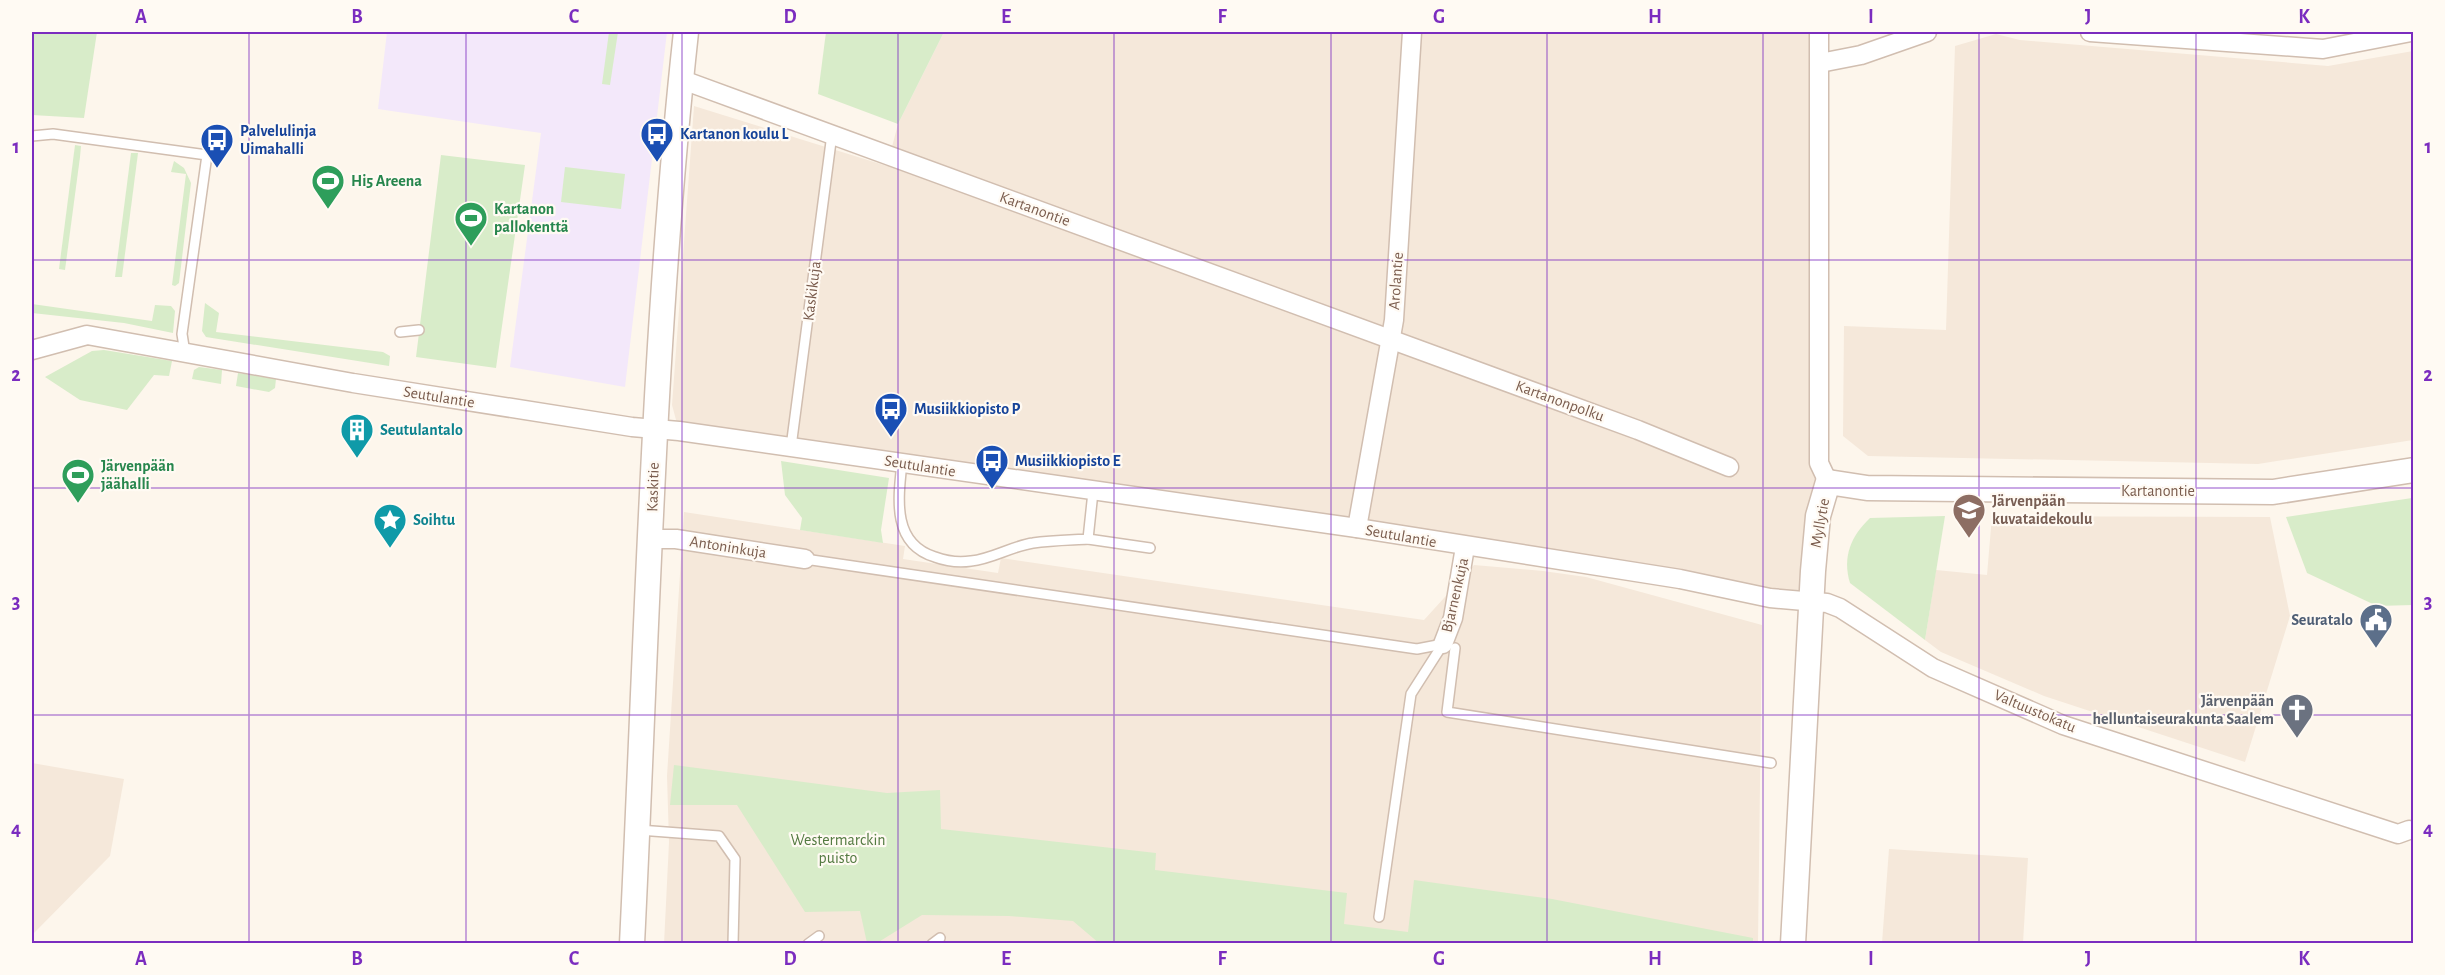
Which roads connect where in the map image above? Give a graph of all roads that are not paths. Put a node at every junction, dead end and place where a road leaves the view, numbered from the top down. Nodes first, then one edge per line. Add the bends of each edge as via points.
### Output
1 (686, 32) edge
2 (1412, 32) edge
3 (1819, 32) edge
4 (1927, 32) edge
5 (2090, 32) edge
6 (2411, 32) edge
7 (1820, 63) junction
8 (680, 79) junction
9 (832, 134) junction
10 (32, 136) edge
11 (419, 330) dead end
12 (400, 332) dead end
13 (1390, 339) junction
14 (32, 350) edge
15 (185, 353) junction
16 (654, 429) junction
17 (791, 447) junction
18 (902, 463) junction
19 (1729, 467) dead end
20 (2414, 470) edge
21 (1828, 482) junction
22 (1093, 492) junction
23 (1357, 528) junction
24 (651, 539) junction
25 (1088, 539) junction
26 (1465, 547) junction
27 (1150, 548) dead end
28 (805, 559) joint
29 (1811, 600) junction
30 (1449, 646) junction
31 (1771, 763) dead end
32 (638, 830) junction
33 (2409, 830) dead end
34 (1379, 917) dead end
35 (819, 936) dead end
36 (632, 944) edge
37 (733, 944) edge
38 (808, 944) edge
39 (1793, 944) edge

1 - 8 street, Kaskitie
2 - 13 street, Arolantie
3 - 7 street, Myllytie
4 - 7 street via 1861,55
5 - 6 street via 2323,49
7 - 21 street, Myllytie via 1819,463
8 - 9 street, Kartanontie
8 - 16 street, Kaskitie
9 - 13 street, Kartanontie
9 - 17 lane, Kaskikuja
10 - 15 lane via 53,134 207,155 182,334
11 - 12 lane
13 - 19 street, Kartanonpolku
13 - 23 street, Arolantie
14 - 15 street, Seutulantie via 87,335
15 - 16 street, Seutulantie
16 - 17 street, Seutulantie
16 - 24 street, Kaskitie
17 - 18 street, Seutulantie
18 - 22 street, Seutulantie
18 - 25 lane via 898,497 901,523 911,545 926,554 949,561 972,561 1032,543
20 - 21 street, Kartanontie via 2273,492 1879,489
21 - 29 street, Myllytie via 1818,516
22 - 23 street, Seutulantie
22 - 25 lane
23 - 26 street, Seutulantie
24 - 28 street, Antoninkuja via 676,539
24 - 32 street, Kaskitie
25 - 27 lane
26 - 29 street, Seutulantie via 1680,579 1770,598
26 - 30 street, Bjarnenkuja
28 - 30 lane via 1417,649
29 - 33 street, Valtuustokatu via 1840,608 1933,668 2063,725 2398,834
29 - 39 street, Myllytie
30 - 31 lane via 1447,712
30 - 34 lane via 1412,694
32 - 36 street, Kaskitie
32 - 37 lane via 718,836 735,859
35 - 38 lane

